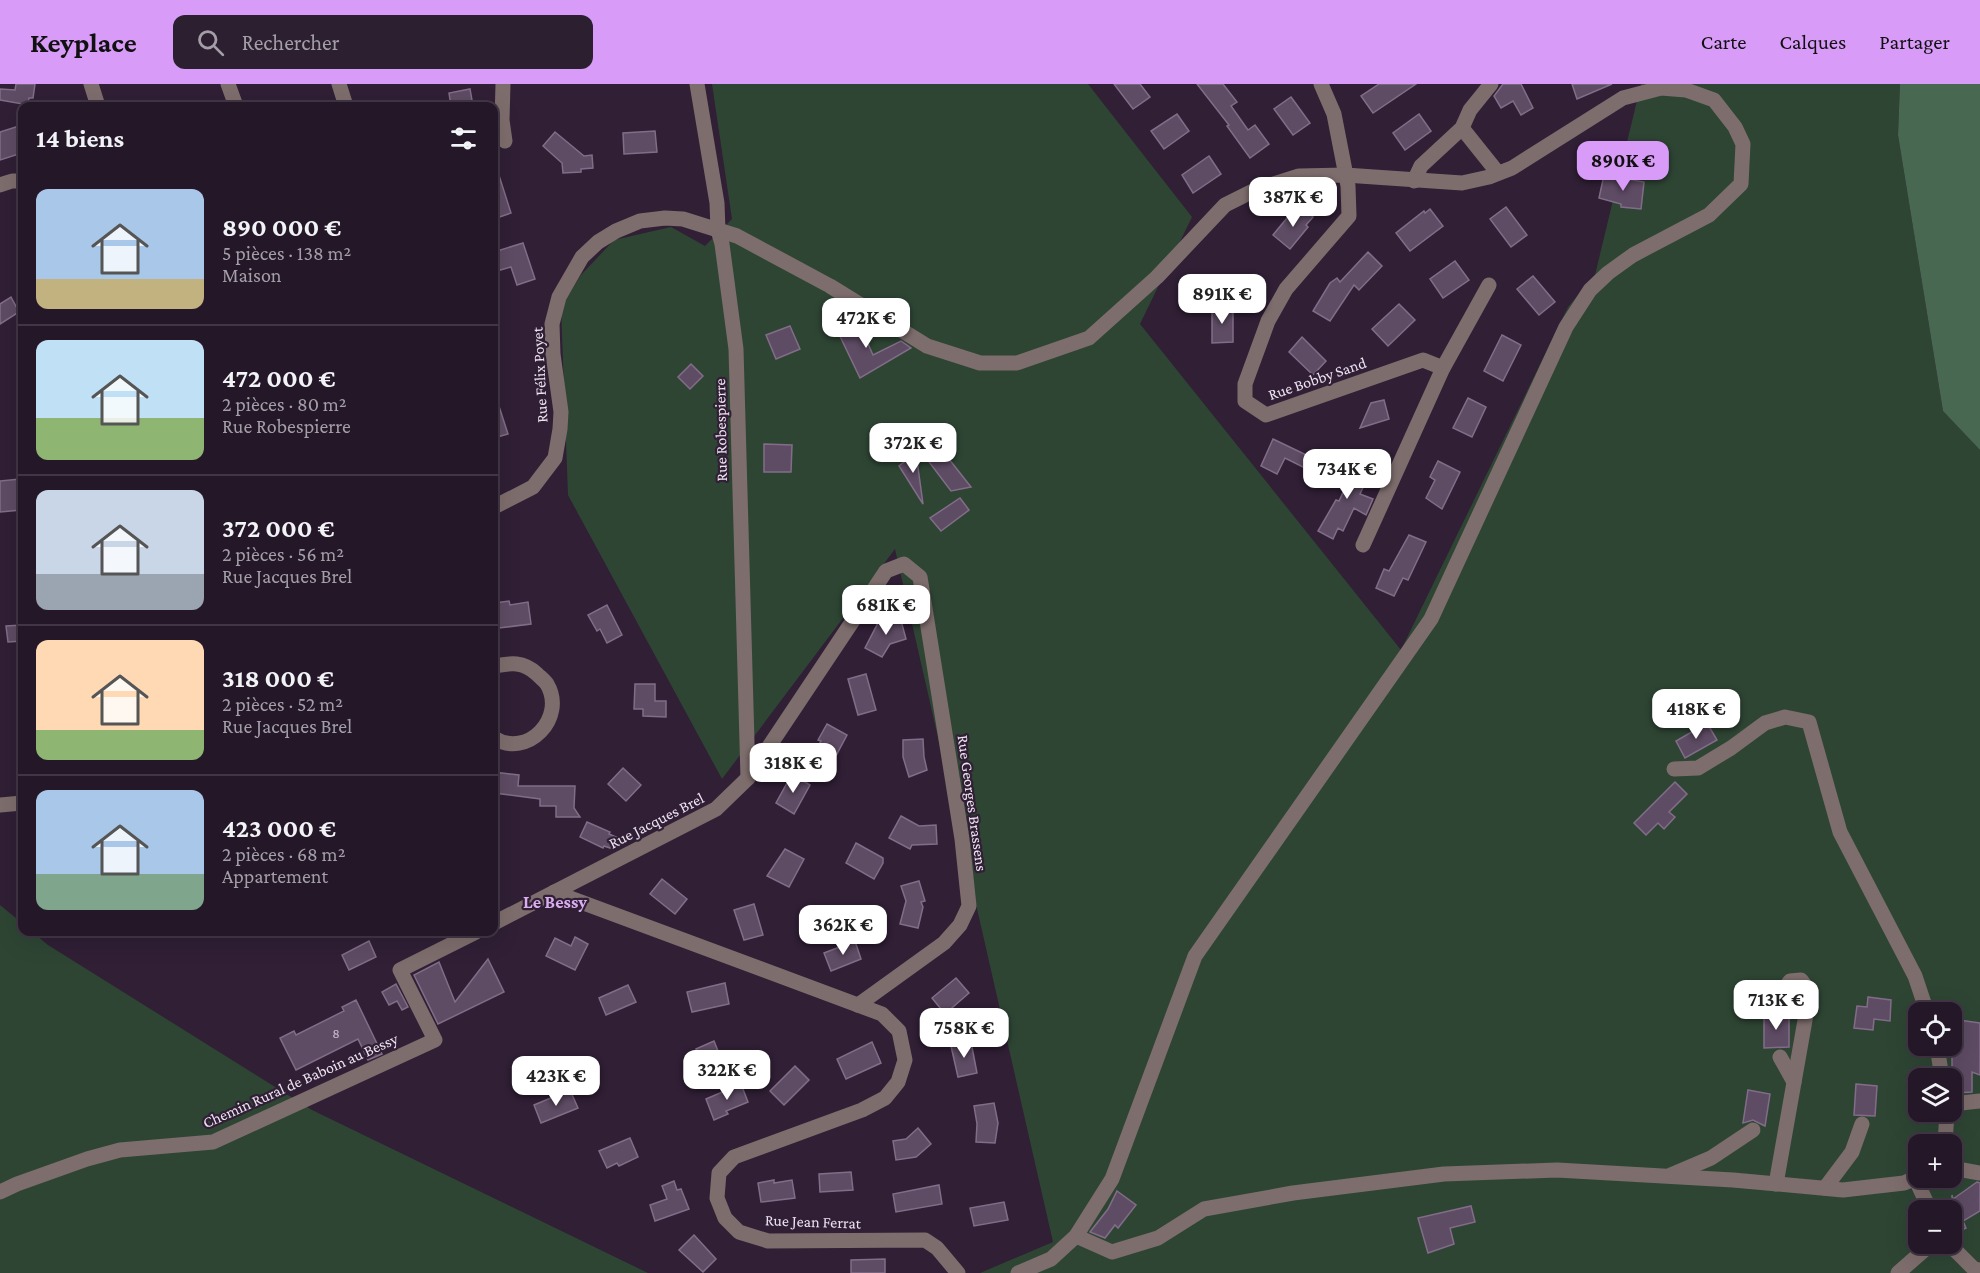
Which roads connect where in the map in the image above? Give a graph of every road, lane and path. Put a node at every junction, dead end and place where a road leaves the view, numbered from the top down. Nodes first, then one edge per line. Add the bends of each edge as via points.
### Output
1 (91, 84) edge
2 (228, 84) edge
3 (339, 84) edge
4 (503, 84) edge
5 (697, 84) edge
6 (1321, 84) edge
7 (1491, 84) edge
8 (97, 102) edge
9 (235, 102) edge
10 (345, 102) edge
11 (1462, 128) junction
12 (505, 141) dead end
13 (1498, 173) junction
14 (1345, 175) junction
15 (18, 181) edge
16 (1414, 181) junction
17 (0, 185) edge
18 (718, 230) junction
19 (1489, 285) dead end
20 (1443, 368) junction
21 (498, 505) edge
22 (1364, 545) dead end
23 (904, 564) joint
24 (498, 665) edge
25 (498, 740) edge
26 (1674, 769) dead end
27 (748, 778) junction
28 (18, 803) edge
29 (0, 805) edge
30 (554, 892) junction
31 (498, 921) edge
32 (468, 936) edge
33 (1924, 1002) edge
34 (858, 1005) junction
35 (1806, 1012) dead end
36 (1780, 1057) dead end
37 (1794, 1082) junction
38 (1980, 1101) edge
39 (1962, 1103) edge
40 (1862, 1124) dead end
41 (1753, 1130) dead end
42 (1962, 1170) edge
43 (1980, 1173) edge
44 (1668, 1176) junction
45 (1908, 1181) edge
46 (1776, 1184) junction
47 (1825, 1188) junction
48 (0, 1192) edge
49 (1076, 1236) junction
50 (1920, 1254) edge
51 (1959, 1254) edge
52 (1980, 1270) edge
53 (958, 1273) edge
54 (1018, 1273) edge
55 (1898, 1273) edge

1 - 8 street
2 - 9 street
3 - 10 street
4 - 12 street
5 - 18 street, Rue Robespierre
6 - 14 street via 1334,114
7 - 11 street via 1470,110
11 - 13 street
11 - 16 street via 1421,166
13 - 16 street, Rue Félix Poyet via 1462,183
13 - 49 street, Rue Félix Poyet via 1623,98 1660,88 1686,90 1714,100 1743,144 1741,184 1709,215 1633,255 1608,273 1590,290 1566,327 1431,618 1195,956 1112,1179
14 - 16 street, Rue Félix Poyet
14 - 18 street, Rue Félix Poyet via 1299,176 1257,189 1225,205 1157,277 1089,338 1017,363 980,363 927,346 830,286
14 - 20 street, Rue Bobby Sand via 1349,216 1286,289 1264,332 1245,384 1245,401 1266,415 1423,360
15 - 17 street
18 - 21 street, Rue Félix Poyet via 683,219 640,221 598,242 582,257 559,297 552,324 561,412 555,458 533,487
18 - 27 street, Rue Robespierre via 736,349
19 - 20 street
20 - 22 street
23 - 27 street, Rue Jacques Brel via 886,571
23 - 34 street, Rue Georges Brassens via 920,577 969,906 960,925 944,943
24 - 25 street via 513,662 531,669 547,684 553,704 546,726 528,742 504,744
26 - 33 street via 1698,768 1766,723 1785,717 1809,722 1840,832 1915,976
27 - 30 street, Rue Jacques Brel via 716,809
28 - 29 street
30 - 31 street, Rue Jacques Brel
30 - 34 street, Rue Jean Ferrat
32 - 48 street, Chemin Rural de Baboin au Bessy via 400,970 435,1040 213,1142 120,1150
34 - 53 street, Rue Jean Ferrat via 882,1014 899,1031 904,1060 898,1082 885,1098 862,1110 734,1157 719,1173 717,1198 725,1218 739,1232 768,1241 925,1240
35 - 37 street
36 - 37 street
37 - 46 street
38 - 39 street
40 - 47 street via 1852,1152
41 - 44 street via 1711,1158
42 - 43 street
44 - 46 street
44 - 49 street via 1557,1170 1444,1174 1204,1209 1158,1239 1112,1252
45 - 47 street via 1843,1190
46 - 47 street
49 - 54 street, Rue Félix Poyet via 1051,1259
50 - 55 street
51 - 52 street

